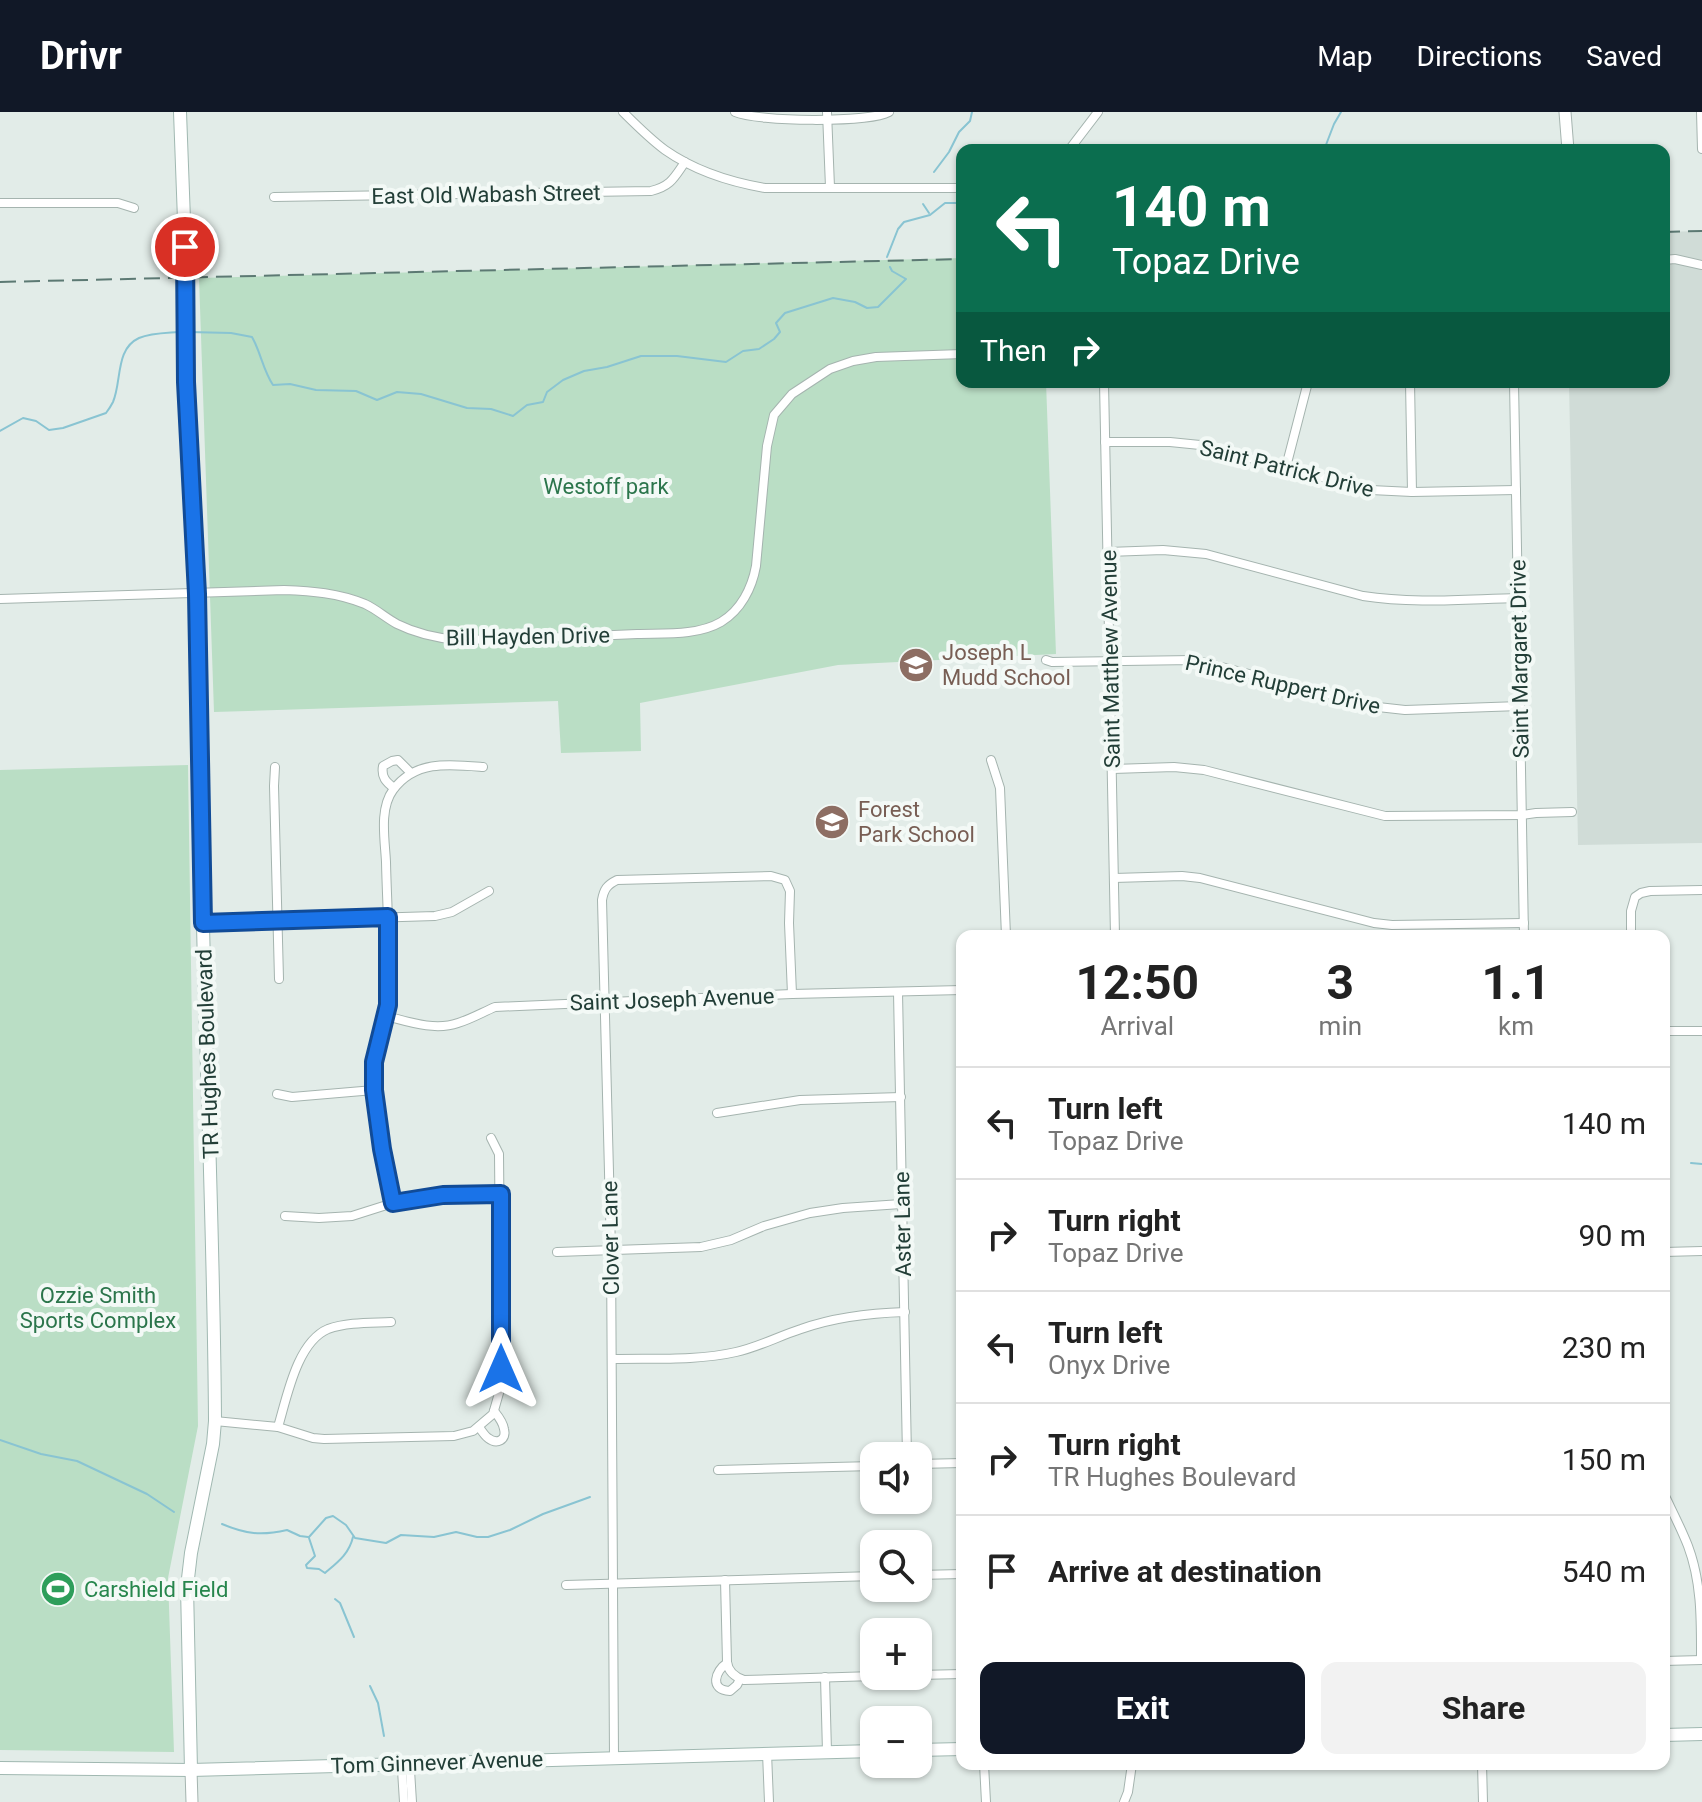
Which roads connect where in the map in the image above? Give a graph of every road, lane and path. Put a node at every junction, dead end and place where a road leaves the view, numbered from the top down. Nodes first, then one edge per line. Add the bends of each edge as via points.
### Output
1 (180, 112) edge
2 (623, 112) edge
3 (735, 112) edge
4 (889, 112) edge
5 (1098, 112) edge
6 (1565, 112) edge
7 (1701, 112) edge
8 (827, 115) edge
9 (1074, 144) edge
10 (1568, 144) edge
11 (1702, 149) edge
12 (685, 162) junction
13 (830, 187) junction
14 (956, 188) edge
15 (274, 197) dead end
16 (0, 203) edge
17 (134, 208) dead end
18 (1670, 259) edge
19 (1702, 265) edge
20 (956, 354) edge
21 (1104, 388) edge
22 (1306, 388) edge
23 (1410, 388) edge
24 (1514, 388) edge
25 (1105, 442) junction
26 (1286, 467) junction
27 (1516, 490) junction
28 (1412, 492) junction
29 (1108, 552) junction
30 (197, 594) junction
31 (1518, 598) junction
32 (0, 599) edge
33 (1046, 660) dead end
34 (1110, 660) junction
35 (1520, 706) junction
36 (991, 760) dead end
37 (275, 767) dead end
38 (483, 767) dead end
39 (1113, 769) junction
40 (411, 773) junction
41 (394, 788) junction
42 (1572, 812) dead end
43 (1522, 815) junction
44 (1114, 878) junction
45 (1702, 890) edge
46 (489, 891) dead end
47 (388, 917) junction
48 (277, 921) junction
49 (203, 923) junction
50 (1524, 923) junction
51 (1006, 930) edge
52 (1115, 930) edge
53 (1524, 930) edge
54 (1631, 930) edge
55 (279, 979) dead end
56 (956, 990) edge
57 (898, 992) junction
58 (792, 994) junction
59 (604, 1001) junction
60 (386, 1016) junction
61 (1670, 1031) edge
62 (1702, 1031) edge
63 (374, 1090) junction
64 (277, 1094) dead end
65 (901, 1097) junction
66 (717, 1113) dead end
67 (491, 1138) dead end
68 (501, 1194) junction
69 (393, 1203) junction
70 (901, 1204) junction
71 (285, 1216) dead end
72 (611, 1250) junction
73 (1702, 1251) edge
74 (557, 1252) dead end
75 (1670, 1252) edge
76 (905, 1312) junction
77 (391, 1322) dead end
78 (612, 1359) junction
79 (494, 1411) junction
80 (215, 1421) junction
81 (278, 1427) junction
82 (479, 1427) junction
83 (907, 1442) edge
84 (956, 1463) edge
85 (932, 1464) edge
86 (860, 1466) edge
87 (718, 1470) dead end
88 (1670, 1507) edge
89 (956, 1574) edge
90 (932, 1575) edge
91 (860, 1576) edge
92 (725, 1580) junction
93 (612, 1583) junction
94 (566, 1585) dead end
95 (1701, 1660) edge
96 (1670, 1661) edge
97 (727, 1663) junction
98 (956, 1674) edge
99 (932, 1675) edge
100 (860, 1676) edge
101 (737, 1677) junction
102 (825, 1677) junction
103 (1702, 1734) edge
104 (1670, 1735) edge
105 (956, 1749) edge
106 (932, 1750) edge
107 (860, 1751) edge
108 (827, 1752) junction
109 (767, 1753) junction
110 (614, 1757) junction
111 (406, 1763) junction
112 (0, 1768) edge
113 (191, 1770) junction
114 (984, 1770) edge
115 (1131, 1770) edge
116 (1482, 1770) edge
117 (192, 1802) edge
118 (404, 1802) edge
119 (412, 1802) edge
120 (769, 1802) edge
121 (986, 1802) edge
122 (1124, 1802) edge
123 (1483, 1802) edge

1 - 30 main road, TR Hughes Boulevard, bridge
2 - 12 street
3 - 8 street via 769,119
4 - 8 street via 860,118
5 - 9 street
6 - 10 street
7 - 11 street
8 - 13 street
12 - 13 street via 741,184
12 - 15 street, East Old Wabash Street via 670,184 651,191
13 - 14 street
16 - 17 street via 118,203
18 - 19 street
20 - 30 street, Bill Hayden Drive via 853,361 792,394 774,415 769,432 753,583 731,614 708,628 458,640 418,633 340,595 281,590
21 - 25 street, Saint Matthew Avenue
22 - 26 street
23 - 28 street
24 - 27 street, Saint Margaret Drive
25 - 26 street, Saint Patrick Drive via 1200,445
25 - 29 street, Saint Matthew Avenue
26 - 28 street, Saint Patrick Drive via 1371,490
27 - 28 street, Saint Patrick Drive
27 - 31 street, Saint Margaret Drive
29 - 31 street via 1206,554 1379,599
29 - 34 street, Saint Matthew Avenue
30 - 32 street, Bill Hayden Drive
30 - 49 main road, TR Hughes Boulevard
31 - 35 street, Saint Margaret Drive
33 - 34 street, Prince Ruppert Drive
34 - 35 street, Prince Ruppert Drive via 1194,660 1378,707
34 - 39 street, Saint Matthew Avenue
35 - 43 street, Saint Margaret Drive
36 - 51 street via 1000,788
37 - 48 street
38 - 40 street via 449,764
39 - 43 street via 1204,770 1385,816
39 - 44 street, Saint Matthew Avenue
40 - 41 street
40 - 41 street via 398,760 383,766 386,783
41 - 47 street via 385,812
42 - 43 street
43 - 50 street, Saint Margaret Drive
44 - 50 street via 1200,878 1392,925
44 - 52 street, Saint Matthew Avenue
45 - 54 street via 1650,891 1635,897
46 - 47 street via 452,912
47 - 48 street
47 - 60 street
48 - 49 street
48 - 55 street
49 - 80 main road, TR Hughes Boulevard
50 - 53 street, Saint Margaret Drive
56 - 57 street, Saint Joseph Avenue
57 - 58 street, Saint Joseph Avenue
57 - 65 street, Aster Lane
58 - 59 street, Saint Joseph Avenue
58 - 59 street, Clover Lane via 790,891 785,880 617,880 607,884 602,900
59 - 60 street, Saint Joseph Avenue via 495,1007 444,1026
59 - 72 street, Clover Lane
60 - 63 street via 374,1062
61 - 62 street
63 - 64 street
63 - 69 street
65 - 66 street via 800,1100
65 - 70 street, Aster Lane
67 - 68 street via 499,1154
68 - 69 street
68 - 79 street via 501,1369
69 - 71 street via 352,1216
70 - 72 street via 810,1213 701,1247
70 - 76 street, Aster Lane
72 - 74 street
72 - 78 street, Clover Lane
73 - 75 street
76 - 78 street via 831,1319 723,1355
76 - 83 street, Aster Lane
77 - 81 street via 327,1329 312,1340 298,1364
78 - 93 street, Clover Lane
79 - 82 street
79 - 82 street via 505,1437 494,1442
80 - 81 street
80 - 113 main road, TR Hughes Boulevard via 187,1587
81 - 82 street via 342,1440 454,1436
84 - 85 street
86 - 87 street
88 - 95 street via 1696,1573
89 - 90 street
91 - 92 street
92 - 93 street
92 - 97 street
93 - 94 street
93 - 110 street, Clover Lane
95 - 96 street
97 - 101 street
97 - 101 street via 717,1673 718,1687 730,1691
98 - 99 street
100 - 102 street
101 - 102 street
102 - 108 street
103 - 104 main road
105 - 106 main road
107 - 108 main road, Tom Ginnever Avenue
108 - 109 main road, Tom Ginnever Avenue
109 - 110 main road, Tom Ginnever Avenue
109 - 120 street
110 - 111 main road, Tom Ginnever Avenue
111 - 113 main road, Tom Ginnever Avenue
111 - 118 street
111 - 119 street
112 - 113 main road, Tom Ginnever Avenue
113 - 117 street, TR Hughes Boulevard
114 - 121 street
115 - 122 street
116 - 123 street

